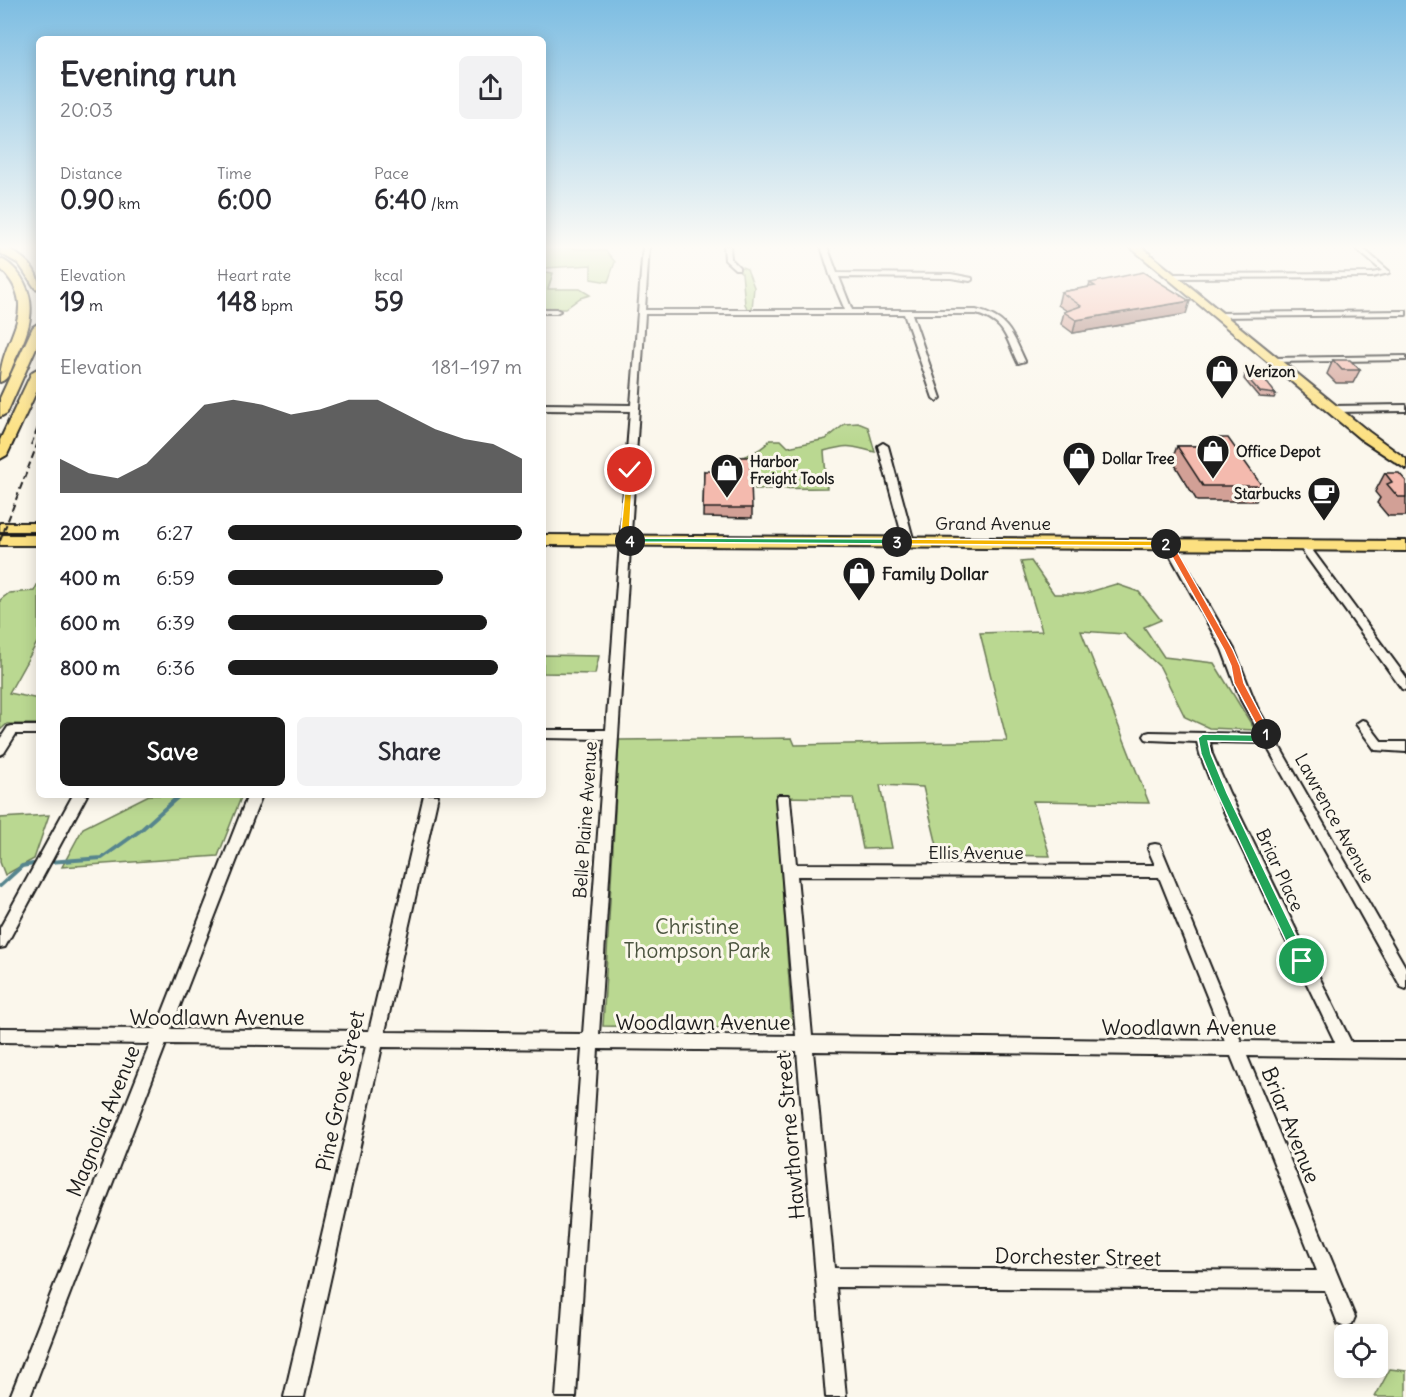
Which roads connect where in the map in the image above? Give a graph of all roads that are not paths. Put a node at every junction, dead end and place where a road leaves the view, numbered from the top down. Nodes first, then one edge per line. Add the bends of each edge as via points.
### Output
1 (27, 311) edge
2 (1212, 311) edge
3 (642, 312) joint
4 (849, 312) joint
5 (907, 312) junction
6 (1406, 313) edge
7 (1217, 315) junction
8 (24, 329) junction
9 (36, 334) edge
10 (36, 355) edge
11 (1406, 358) edge
12 (1272, 360) junction
13 (1021, 361) dead end
14 (0, 362) edge
15 (0, 378) edge
16 (36, 378) edge
17 (937, 398) dead end
18 (546, 407) edge
19 (634, 408) junction
20 (1406, 408) edge
21 (1332, 409) junction
22 (0, 413) edge
23 (11, 428) junction
24 (883, 446) dead end
25 (0, 455) edge
26 (1406, 465) edge
27 (0, 527) edge
28 (36, 527) edge
29 (0, 540) edge
30 (36, 540) edge
31 (546, 540) edge
32 (624, 541) junction
33 (909, 542) junction
34 (1169, 544) junction
35 (1303, 545) junction
36 (1406, 546) edge
37 (1406, 686) edge
38 (1362, 724) dead end
39 (36, 730) edge
40 (546, 734) edge
41 (611, 735) junction
42 (1150, 736) dead end
43 (1203, 738) junction
44 (1269, 739) junction
45 (1406, 747) edge
46 (0, 750) edge
47 (78, 798) edge
48 (254, 798) edge
49 (430, 798) edge
50 (783, 799) dead end
51 (1155, 849) dead end
52 (789, 870) junction
53 (1164, 871) junction
54 (0, 942) edge
55 (1406, 982) edge
56 (0, 1035) edge
57 (160, 1038) junction
58 (375, 1040) junction
59 (590, 1042) junction
60 (804, 1043) junction
61 (1346, 1047) junction
62 (1236, 1049) junction
63 (1406, 1050) edge
64 (826, 1277) junction
65 (1330, 1281) junction
66 (1345, 1317) dead end
67 (20, 1397) edge
68 (294, 1397) edge
69 (566, 1397) edge
70 (836, 1397) edge

1 - 8 highway
2 - 7 main road
3 - 4 street
3 - 19 street, Belle Plaine Avenue
4 - 5 street
5 - 13 street via 984,314 1002,323
5 - 17 street
6 - 7 street
7 - 12 main road
8 - 14 highway
8 - 15 highway
9 - 22 highway
10 - 23 highway
11 - 12 street
12 - 21 main road
16 - 23 highway
18 - 19 street
19 - 32 street, Belle Plaine Avenue
20 - 21 street
21 - 26 main road
23 - 25 highway
24 - 33 street
27 - 28 main road
29 - 30 main road
31 - 32 main road, Grand Avenue
32 - 33 main road, Grand Avenue
32 - 41 street, Belle Plaine Avenue
33 - 34 main road, Grand Avenue
34 - 35 main road, Grand Avenue
34 - 44 street, Lawrence Avenue via 1228,650 1239,683
35 - 36 main road, Grand Avenue
35 - 37 street
38 - 45 street via 1379,747
39 - 46 street via 12,730
40 - 41 street
41 - 59 street, Belle Plaine Avenue
42 - 43 street
43 - 44 street
43 - 61 street, Briar Place via 1222,793
44 - 55 street, Lawrence Avenue
47 - 54 street
48 - 57 street, Magnolia Avenue
49 - 58 street, Pine Grove Street
50 - 52 street, Hawthorne Street
51 - 53 street, Briar Avenue
52 - 53 street, Ellis Avenue
52 - 60 street, Hawthorne Street
53 - 62 street, Briar Avenue
56 - 57 street, Woodlawn Avenue
57 - 58 street, Woodlawn Avenue
57 - 67 street, Magnolia Avenue
58 - 59 street, Woodlawn Avenue
58 - 68 street, Pine Grove Street
59 - 60 street, Woodlawn Avenue
59 - 69 street, Belle Plaine Avenue
60 - 62 street, Woodlawn Avenue
60 - 64 street, Hawthorne Street
61 - 62 street, Woodlawn Avenue
61 - 63 street, Woodlawn Avenue
62 - 65 street, Briar Avenue
64 - 65 street, Dorchester Street
64 - 70 street, Hawthorne Street
65 - 66 street, Briar Avenue

